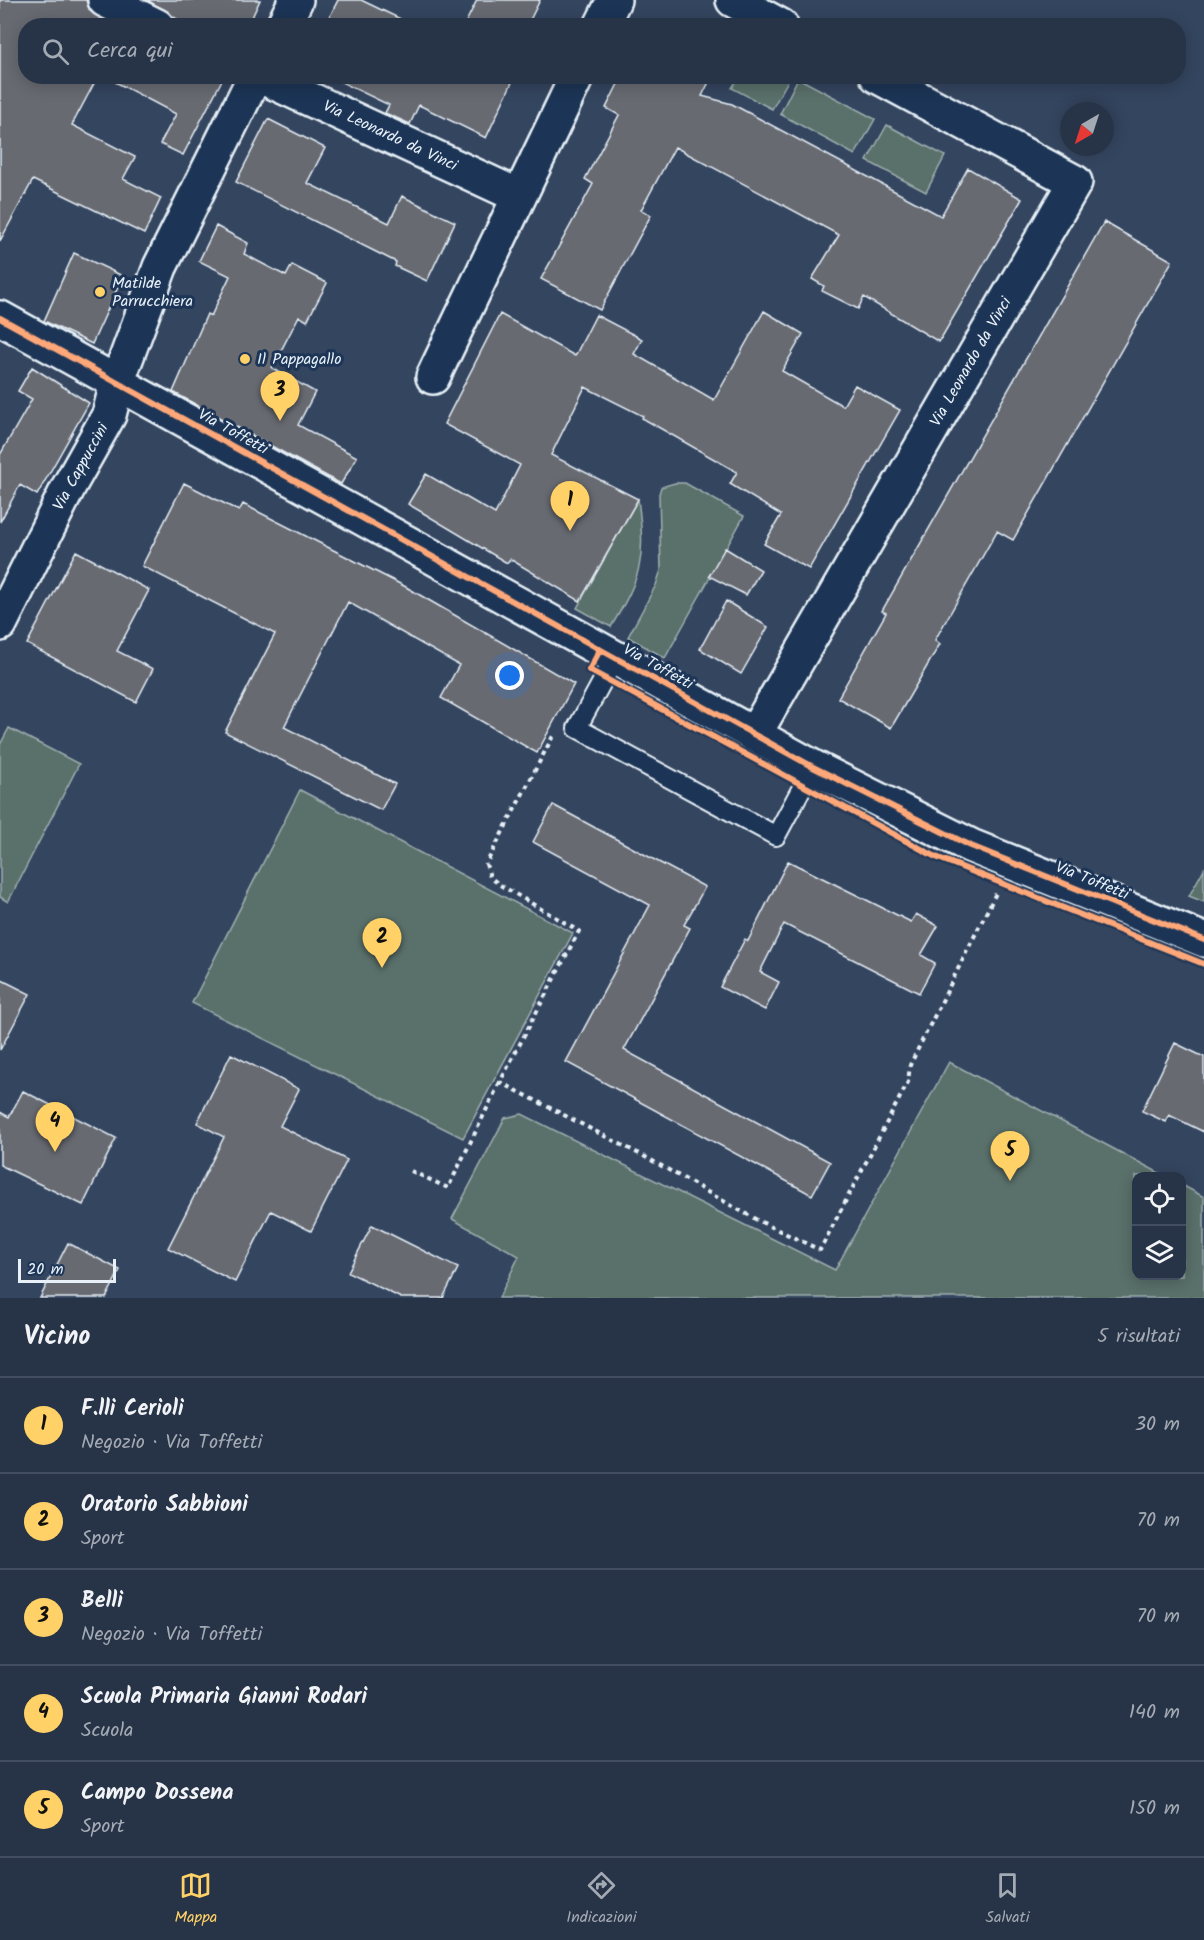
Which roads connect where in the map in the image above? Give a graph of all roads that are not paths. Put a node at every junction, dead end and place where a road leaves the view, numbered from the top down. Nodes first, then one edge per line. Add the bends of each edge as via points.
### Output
1 (105, 0) edge
2 (296, 0) edge
3 (614, 0) edge
4 (733, 0) edge
5 (141, 18) edge
6 (287, 18) edge
7 (605, 18) edge
8 (766, 18) edge
9 (251, 84) edge
10 (277, 84) edge
11 (573, 84) edge
12 (892, 84) edge
13 (519, 196) junction
14 (0, 318) edge
15 (433, 377) dead end
16 (117, 383) junction
17 (0, 624) edge
18 (615, 658) junction
19 (754, 735) junction
20 (813, 767) junction
21 (1204, 940) edge

1 - 5 street
2 - 6 street
3 - 7 street
4 - 8 street
9 - 16 street, Via Cappuccini via 160,267
10 - 13 street, Via Leonardo da Vinci
11 - 13 street
12 - 19 street, Via Leonardo da Vinci via 1075,182
13 - 15 street
14 - 16 street, Via Toffetti
16 - 17 street, Via Cappuccini via 109,416
16 - 18 street, Via Toffetti
18 - 19 street, Via Toffetti
18 - 20 lane via 577,728 776,836
19 - 20 street, Via Toffetti
20 - 21 street, Via Toffetti via 971,846

